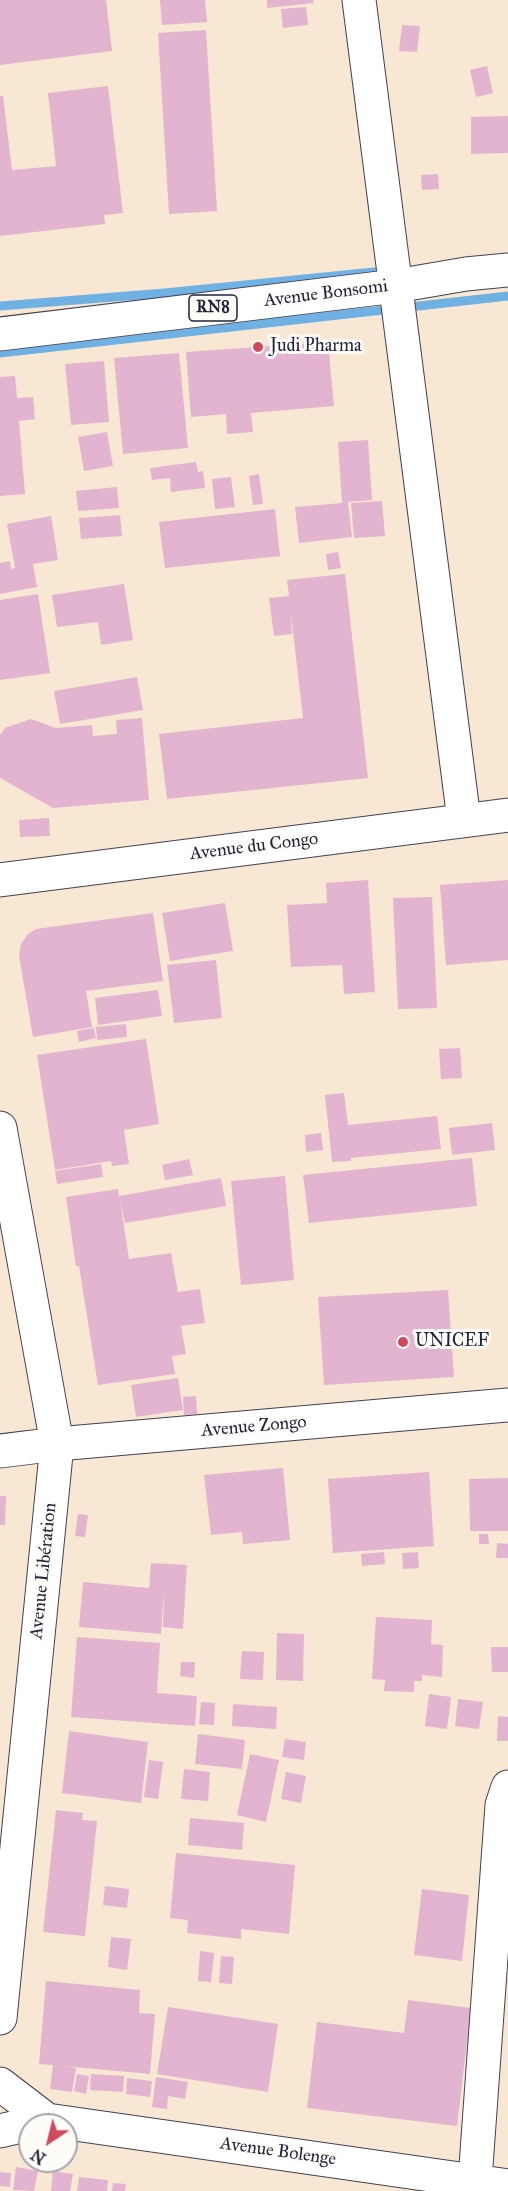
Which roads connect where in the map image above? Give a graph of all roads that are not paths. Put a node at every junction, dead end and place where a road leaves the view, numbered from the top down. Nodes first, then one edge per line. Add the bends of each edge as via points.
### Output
1 (360, 0) edge
2 (508, 270) edge
3 (396, 286) junction
4 (0, 334) edge
5 (508, 815) edge
6 (464, 820) junction
7 (0, 880) edge
8 (0, 1128) edge
9 (508, 1405) edge
10 (57, 1444) junction
11 (0, 1451) edge
12 (508, 1787) edge
13 (0, 2018) edge
14 (0, 2084) edge
15 (38, 2113) edge
16 (78, 2124) edge
17 (18, 2127) edge
18 (0, 2131) edge
19 (475, 2180) junction
20 (508, 2186) edge

1 - 3 street
2 - 3 street, Avenue Bonsomi / RN8
3 - 4 street, Avenue Bonsomi / RN8
3 - 6 street
5 - 6 street, Avenue du Congo
6 - 7 street, Avenue du Congo
8 - 10 street, Avenue Libération
9 - 10 street, Avenue Zongo
10 - 11 street, Avenue Zongo
10 - 13 street, Avenue Libération
12 - 19 street via 502,1805
14 - 15 street
16 - 19 street, Avenue Bolenge
17 - 18 street
19 - 20 street, Avenue Bolenge

